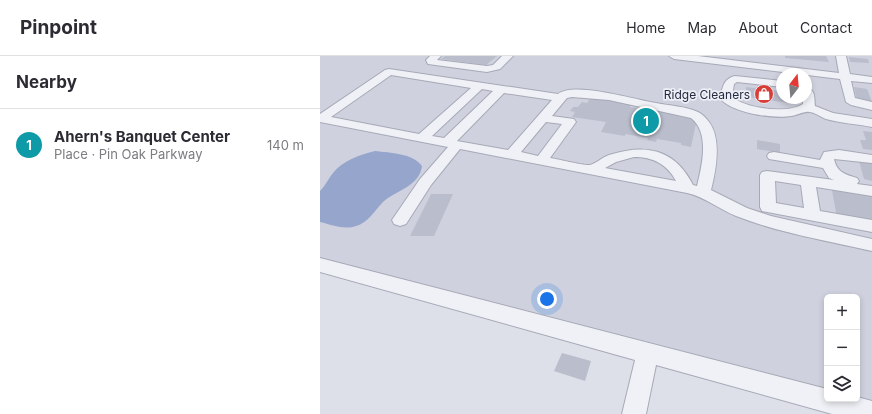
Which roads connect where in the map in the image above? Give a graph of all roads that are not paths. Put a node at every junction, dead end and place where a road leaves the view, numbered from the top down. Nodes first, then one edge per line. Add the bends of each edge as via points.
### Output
1 (436, 56) edge
2 (508, 56) edge
3 (674, 56) edge
4 (770, 56) edge
5 (841, 56) edge
6 (738, 60) edge
7 (773, 68) junction
8 (846, 77) junction
9 (776, 79) edge
10 (872, 80) edge
11 (776, 83) edge
12 (475, 90) junction
13 (498, 93) junction
14 (560, 98) junction
15 (810, 104) edge
16 (872, 106) edge
17 (807, 107) junction
18 (448, 114) junction
19 (543, 118) junction
20 (472, 119) junction
21 (872, 122) edge
22 (422, 138) junction
23 (452, 144) junction
24 (511, 155) junction
25 (774, 156) dead end
26 (872, 159) edge
27 (541, 161) junction
28 (828, 165) junction
29 (591, 171) junction
30 (808, 182) junction
31 (872, 184) edge
32 (687, 188) junction
33 (872, 191) edge
34 (703, 192) junction
35 (813, 215) junction
36 (400, 220) dead end
37 (872, 226) edge
38 (872, 245) edge
39 (320, 265) edge
40 (648, 353) junction
41 (872, 413) edge
42 (634, 414) edge

1 - 2 street via 432,62 487,69 496,67
3 - 6 street
4 - 7 street
5 - 8 street
6 - 7 street
7 - 8 street
7 - 9 street
8 - 10 street
8 - 16 street via 850,100
11 - 17 street via 735,79 729,83 726,98 740,106 784,113 800,111
12 - 13 street
12 - 18 street
12 - 22 street via 389,72 321,119
13 - 14 street
13 - 20 street
14 - 19 street
14 - 34 street via 570,93 579,93 622,99 697,116 709,133 707,178
15 - 17 street
17 - 21 street via 830,116
18 - 20 street
18 - 22 street
19 - 24 street
19 - 27 street via 570,122
20 - 23 street
22 - 23 street
23 - 24 street
23 - 36 street
24 - 27 street
25 - 28 street
26 - 28 street via 833,154 827,158
27 - 29 street
28 - 31 street via 833,174 840,178
29 - 32 street
29 - 32 street via 618,156 644,154 659,157 675,168
30 - 33 street
30 - 35 street
30 - 35 street via 767,174 768,207
32 - 34 street
34 - 38 street via 741,212 769,221
35 - 37 street
39 - 40 street
40 - 41 street
40 - 42 street

